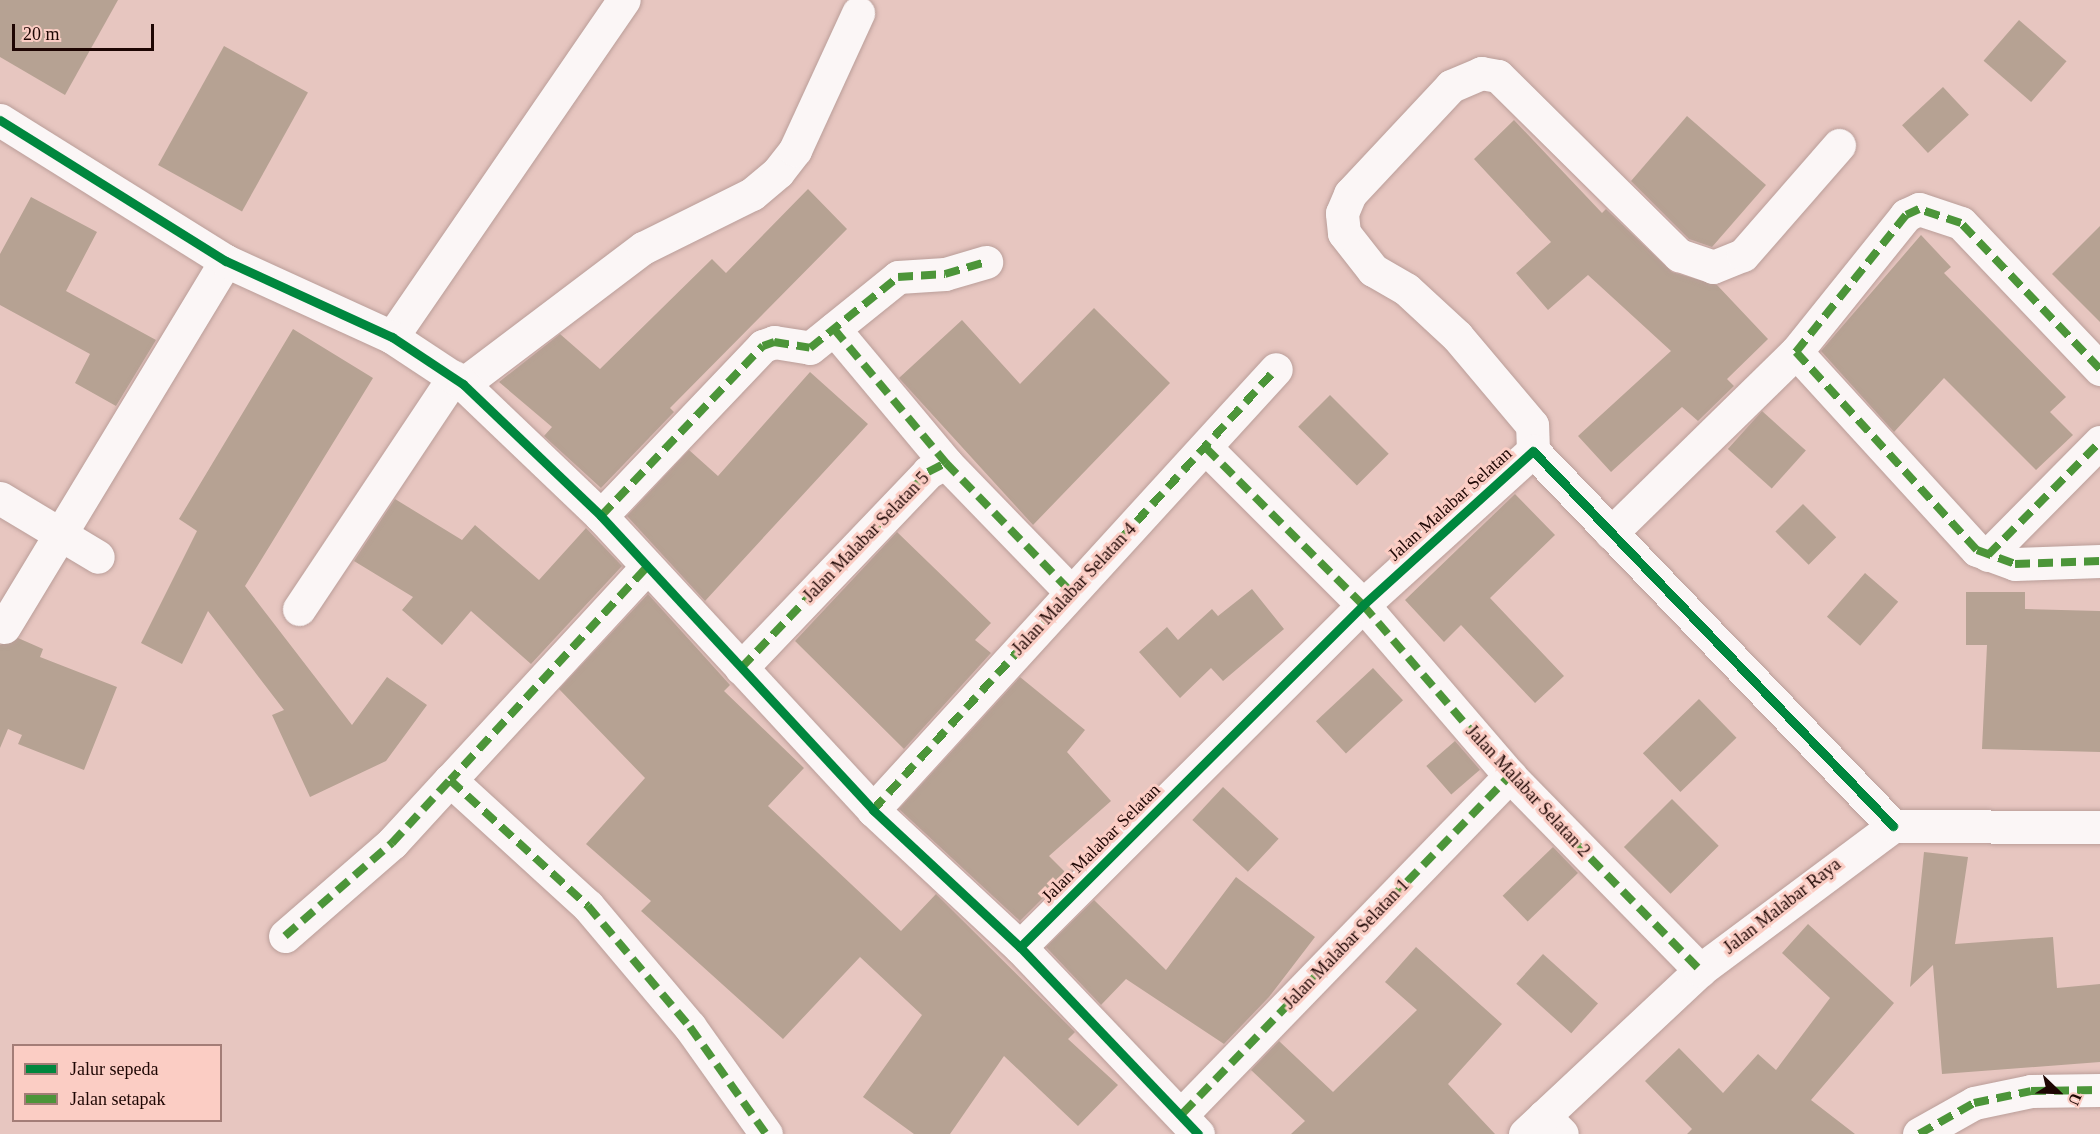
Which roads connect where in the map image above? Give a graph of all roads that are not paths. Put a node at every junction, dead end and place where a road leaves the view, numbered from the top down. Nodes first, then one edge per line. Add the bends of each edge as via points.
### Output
1 (624, 0) edge
2 (858, 13) dead end
3 (0, 120) edge
4 (1839, 145) dead end
5 (226, 261) junction
6 (986, 262) dead end
7 (834, 329) junction
8 (392, 337) junction
9 (1796, 352) junction
10 (1276, 369) dead end
11 (2100, 369) edge
12 (458, 380) junction
13 (2100, 442) edge
14 (1206, 448) junction
15 (1533, 451) junction
16 (946, 463) junction
17 (0, 498) edge
18 (601, 516) junction
19 (1611, 533) junction
20 (60, 535) junction
21 (1988, 555) junction
22 (98, 557) dead end
23 (2100, 561) edge
24 (645, 569) junction
25 (1070, 591) junction
26 (1363, 605) junction
27 (299, 609) dead end
28 (4, 627) dead end
29 (741, 668) junction
30 (1510, 776) junction
31 (450, 780) junction
32 (873, 810) junction
33 (1893, 826) junction
34 (2100, 827) edge
35 (285, 936) dead end
36 (1020, 947) junction
37 (1700, 970) junction
38 (2100, 1090) edge
39 (1190, 1128) edge
40 (1544, 1128) edge
41 (766, 1134) edge
42 (1919, 1134) edge

1 - 8 street
2 - 12 street via 795,150 778,172 752,194 643,248
3 - 5 street
4 - 15 street via 1743,255 1713,267 1679,255 1497,76 1481,73 1451,86 1350,194 1342,213 1344,233 1372,270 1406,289 1457,336 1532,425
5 - 8 street
5 - 20 street
6 - 7 street via 945,274 898,277
7 - 16 street
7 - 18 street via 810,348 774,342 763,346
8 - 12 street
9 - 11 street via 1906,215 1919,209 1961,224
9 - 19 street
9 - 21 street via 1969,543
10 - 14 street, Jalan Malabar Selatan 4
12 - 18 street
12 - 27 street
13 - 21 street
14 - 25 street, Jalan Malabar Selatan 4
14 - 26 street, Jalan Malabar Selatan 2
15 - 19 street, Jalan Malabar Selatan
15 - 26 street, Jalan Malabar Selatan
16 - 25 street, Jalan Malabar Selatan 5
16 - 29 street, Jalan Malabar Selatan 5 via 928,472
17 - 20 street
18 - 24 street
19 - 33 street, Jalan Malabar Selatan
20 - 22 street
20 - 28 street
21 - 23 street via 2015,564
24 - 29 street
24 - 31 street
25 - 32 street, Jalan Malabar Selatan 4
26 - 30 street, Jalan Malabar Selatan 2
26 - 36 street, Jalan Malabar Selatan
29 - 32 street
30 - 37 street, Jalan Malabar Selatan 2
30 - 39 street, Jalan Malabar Selatan 1
31 - 35 street via 392,843
31 - 41 street via 588,906 690,1027
32 - 36 street
33 - 34 street
33 - 37 street, Jalan Malabar Raya
36 - 39 street
37 - 40 street, Jalan Malabar Raya
38 - 42 street via 2031,1091 1974,1103

